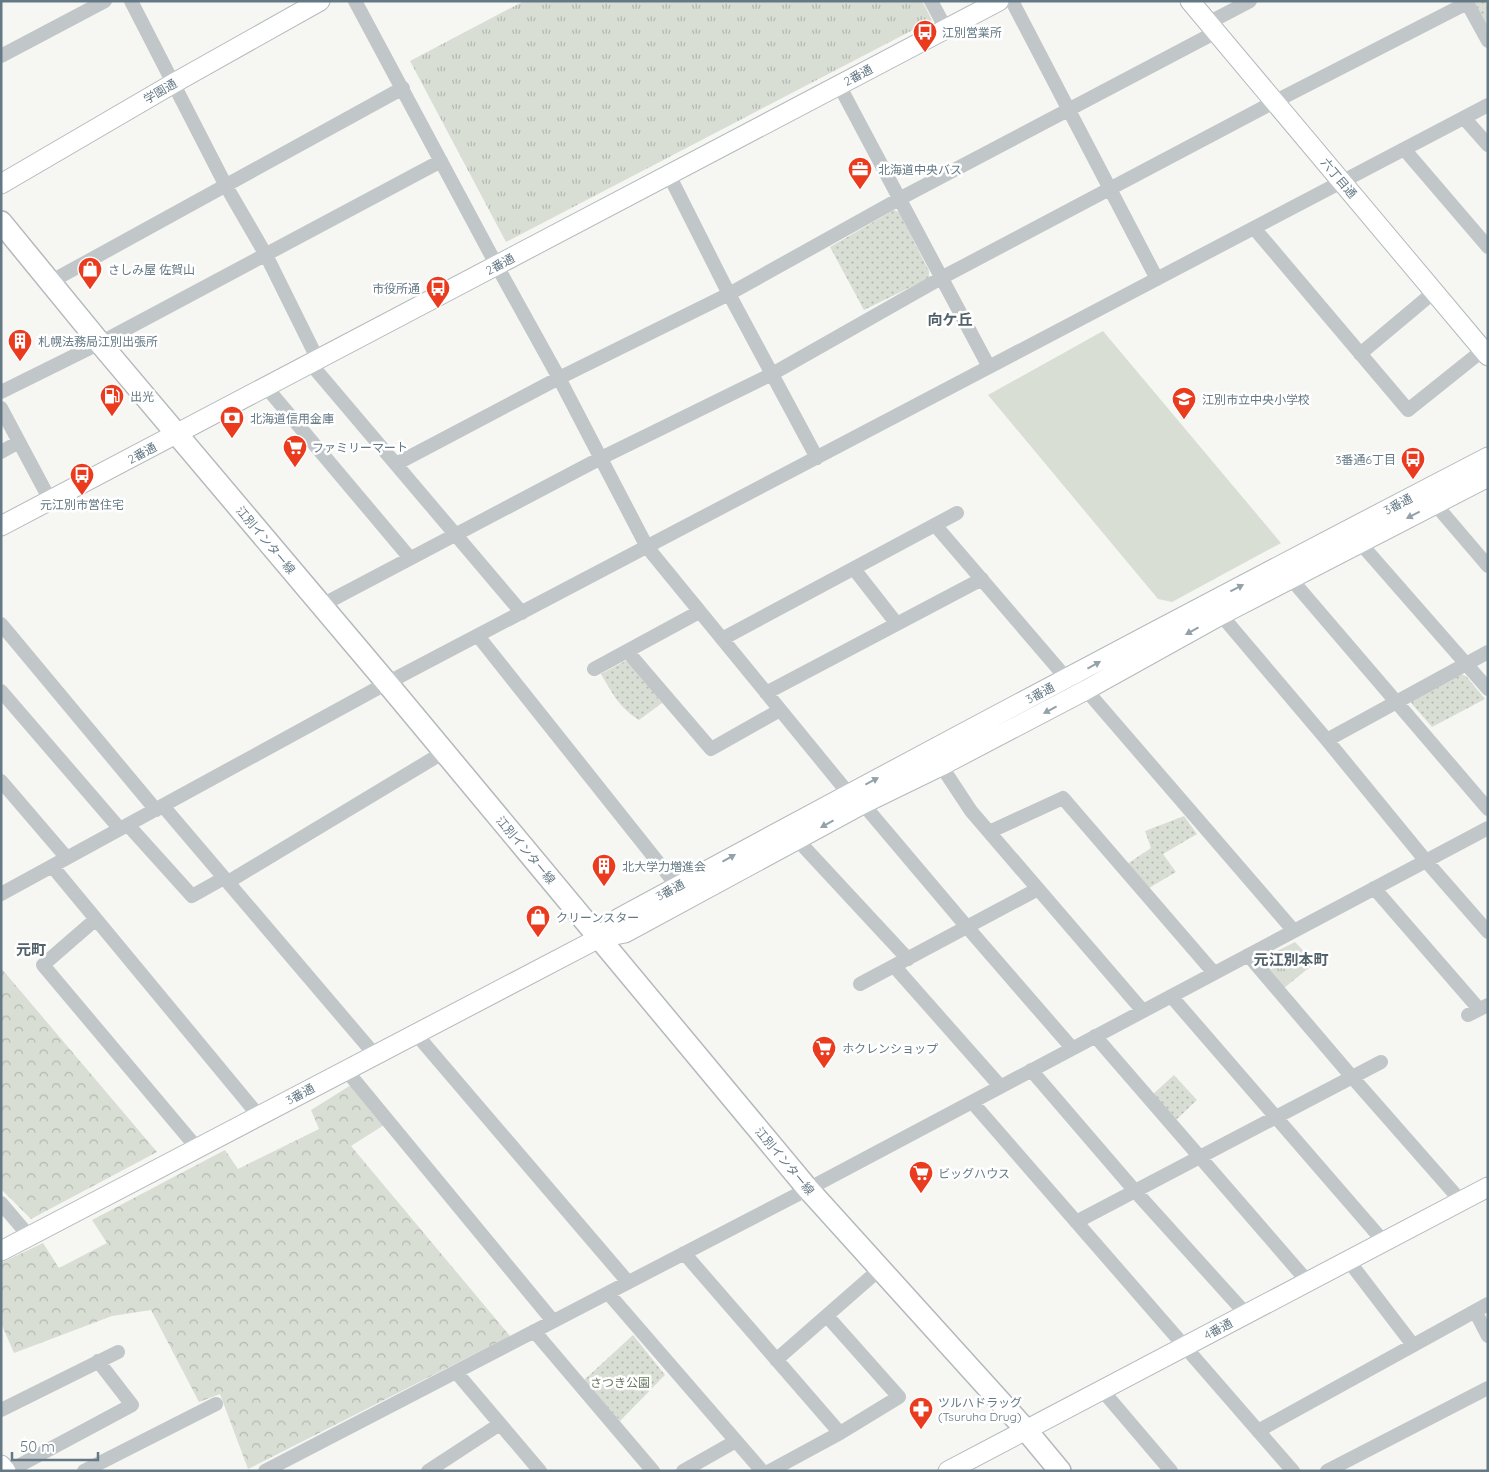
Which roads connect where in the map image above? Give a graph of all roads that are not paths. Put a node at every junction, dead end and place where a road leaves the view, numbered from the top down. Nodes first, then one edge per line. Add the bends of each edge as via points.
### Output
1 (105, 1) edge
2 (131, 1) edge
3 (320, 1) edge
4 (356, 1) edge
5 (931, 1) edge
6 (999, 1) edge
7 (1012, 1) edge
8 (1190, 1) edge
9 (1250, 1) edge
10 (1467, 2) edge
11 (1212, 28) junction
12 (946, 29) junction
13 (1488, 41) edge
14 (1, 56) edge
15 (174, 83) junction
16 (839, 85) junction
17 (403, 88) junction
18 (1274, 102) junction
19 (1488, 105) edge
20 (1069, 110) junction
21 (1464, 118) junction
22 (1488, 146) edge
23 (1404, 149) junction
24 (442, 161) junction
25 (669, 175) junction
26 (1342, 182) junction
27 (1, 184) edge
28 (226, 186) junction
29 (1109, 189) junction
30 (900, 198) junction
31 (1, 222) edge
32 (1254, 228) junction
33 (1488, 247) edge
34 (266, 255) junction
35 (497, 266) junction
36 (942, 277) junction
37 (1157, 279) junction
38 (50, 282) junction
39 (1434, 292) junction
40 (729, 294) junction
41 (100, 343) junction
42 (1486, 350) edge
43 (1360, 354) junction
44 (314, 362) junction
45 (989, 367) junction
46 (772, 374) junction
47 (559, 378) junction
48 (266, 387) junction
49 (1, 392) edge
50 (1, 408) edge
51 (176, 434) junction
52 (19, 442) junction
53 (1, 452) edge
54 (1488, 457) edge
55 (601, 458) junction
56 (817, 458) junction
57 (396, 464) junction
58 (1488, 477) edge
59 (1429, 498) junction
60 (50, 500) junction
61 (957, 514) dead end
62 (935, 525) junction
63 (1, 526) edge
64 (455, 535) junction
65 (1355, 536) junction
66 (647, 547) junction
67 (410, 558) junction
68 (1488, 566) edge
69 (854, 568) junction
70 (982, 579) junction
71 (1291, 579) junction
72 (322, 605) junction
73 (1216, 608) junction
74 (699, 612) junction
75 (522, 613) junction
76 (1, 624) edge
77 (897, 624) junction
78 (478, 636) junction
79 (722, 639) junction
80 (627, 651) junction
81 (1488, 652) edge
82 (1466, 663) junction
83 (594, 669) dead end
84 (1070, 678) junction
85 (387, 683) junction
86 (1488, 689) edge
87 (1086, 690) junction
88 (1, 692) edge
89 (766, 693) junction
90 (1396, 702) junction
91 (780, 710) junction
92 (1327, 740) junction
93 (932, 750) junction
94 (444, 752) junction
95 (942, 766) junction
96 (1, 781) edge
97 (856, 799) junction
98 (159, 808) junction
99 (1488, 808) edge
100 (124, 827) junction
101 (1488, 828) edge
102 (989, 832) junction
103 (791, 834) junction
104 (67, 858) junction
105 (1426, 861) junction
106 (52, 866) junction
107 (226, 880) junction
108 (677, 886) junction
109 (1374, 888) junction
110 (1038, 889) junction
111 (1, 894) edge
112 (96, 919) junction
113 (966, 928) junction
114 (1487, 930) edge
115 (1294, 931) junction
116 (599, 938) junction
117 (1248, 955) junction
118 (908, 959) junction
119 (894, 966) junction
120 (1214, 973) junction
121 (860, 984) dead end
122 (1171, 996) junction
123 (1478, 1010) edge
124 (1143, 1011) junction
125 (416, 1034) junction
126 (1095, 1036) junction
127 (1072, 1048) junction
128 (375, 1055) junction
129 (1381, 1062) dead end
130 (346, 1070) junction
131 (1031, 1070) junction
132 (1352, 1077) junction
133 (1000, 1086) junction
134 (972, 1102) junction
135 (259, 1116) junction
136 (1276, 1117) junction
137 (197, 1148) junction
138 (1199, 1157) junction
139 (1488, 1187) edge
140 (808, 1189) junction
141 (1135, 1191) junction
142 (1461, 1201) junction
143 (1, 1203) edge
144 (1076, 1222) junction
145 (29, 1236) junction
146 (1384, 1242) junction
147 (1, 1251) edge
148 (684, 1253) junction
149 (1348, 1260) junction
150 (880, 1269) junction
151 (628, 1282) junction
152 (1308, 1282) junction
153 (608, 1293) junction
154 (1488, 1304) edge
155 (1475, 1311) junction
156 (1246, 1314) junction
157 (827, 1316) junction
158 (553, 1321) junction
159 (534, 1331) junction
160 (1488, 1336) edge
161 (1414, 1345) junction
162 (1185, 1346) junction
163 (118, 1352) dead end
164 (776, 1360) junction
165 (98, 1361) junction
166 (456, 1372) junction
167 (1488, 1388) edge
168 (1102, 1390) junction
169 (216, 1404) dead end
170 (1, 1410) edge
171 (500, 1424) junction
172 (1026, 1430) junction
173 (1258, 1430) junction
174 (840, 1433) junction
175 (736, 1441) junction
176 (1, 1465) edge
177 (1291, 1470) edge
178 (7, 1471) edge
179 (84, 1471) edge
180 (265, 1471) edge
181 (428, 1471) edge
182 (540, 1471) edge
183 (652, 1471) edge
184 (683, 1471) edge
185 (762, 1471) edge
186 (770, 1471) edge
187 (948, 1471) edge
188 (1060, 1471) edge
189 (1171, 1471) edge
190 (1327, 1471) edge

1 - 14 street
2 - 15 street
3 - 15 street, 学園通
4 - 17 street
5 - 12 street
6 - 12 street, 2番通
7 - 20 street
8 - 11 street, 六丁目通
9 - 11 street
10 - 13 street
10 - 18 street
11 - 18 street, 六丁目通
11 - 20 street
12 - 16 street, 2番通
15 - 27 street, 学園通
15 - 28 street
16 - 25 street, 2番通
16 - 30 street
17 - 24 street
17 - 28 street
18 - 26 street, 六丁目通
18 - 29 street
19 - 21 street
20 - 29 street
20 - 30 street
21 - 22 street
21 - 23 street
23 - 26 street
23 - 33 street
24 - 34 street
24 - 35 street
25 - 35 street, 2番通
25 - 40 street
26 - 32 street
26 - 39 street, 六丁目通
28 - 34 street
28 - 38 street
29 - 36 street
29 - 37 street
30 - 36 street
30 - 40 street
31 - 38 main road, 江別インター線
32 - 37 street
32 - 43 street
34 - 41 street
34 - 44 street
35 - 44 street, 2番通
35 - 47 street
36 - 45 street
36 - 46 street
37 - 45 street
38 - 41 main road, 江別インター線
39 - 42 street, 六丁目通
39 - 43 street
40 - 46 street
40 - 47 street
41 - 49 street
41 - 51 main road, 江別インター線
42 - 43 street via 1408,410
44 - 48 street, 2番通
44 - 57 street
45 - 56 street
46 - 55 street
46 - 56 street
47 - 55 street
47 - 57 street
48 - 51 street, 2番通
48 - 67 street
50 - 52 street
51 - 60 street, 2番通
51 - 72 main road, 江別インター線
52 - 53 street
52 - 60 street
54 - 59 street, 3番通
55 - 64 street
55 - 66 street
56 - 66 street
57 - 64 street
58 - 59 street, 3番通
59 - 65 street, 3番通
59 - 68 street
60 - 63 street, 2番通
61 - 62 street
62 - 69 street
62 - 70 street
64 - 67 street
64 - 75 street
65 - 71 street, 3番通
73 -> 65 street, 3番通
65 - 82 street
66 - 74 street
66 - 75 street
67 - 72 street
69 - 77 street
69 - 79 street
70 - 77 street
70 - 84 street
71 - 73 street, 3番通
71 - 90 street
72 - 85 main road, 江別インター線
84 -> 73 street, 3番通
73 -> 87 street, 3番通
73 - 92 street
74 - 79 street
74 - 80 street
75 - 78 street
76 - 98 street
77 - 89 street
78 - 85 street
78 - 108 street
79 - 89 street
80 - 83 street
80 - 91 street via 711,750
81 - 82 street
82 - 86 street
82 - 90 street
84 - 87 street
84 - 93 street, 3番通
85 - 94 main road, 江別インター線
85 - 98 street
87 -> 95 street, 3番通
87 - 115 street
88 - 100 street
89 - 91 street
90 - 92 street
90 - 99 street
91 - 97 street
92 - 105 street
93 - 95 street
97 -> 93 street, 3番通
94 - 107 street
94 - 116 main road, 江別インター線
95 - 97 street, 3番通
95 - 102 street
96 - 104 street
97 - 103 street, 3番通
97 - 113 street
98 - 100 street
98 - 107 street
100 - 104 street
100 - 107 street via 192,896
101 - 105 street
102 - 110 street
102 - 120 street via 1063,798
108 -> 103 street, 3番通
103 - 116 street, 3番通 via 625,933
103 - 118 street
104 - 106 street
105 - 109 street
105 - 114 street
106 - 111 street
106 - 112 street
107 - 128 street
108 - 116 street, 3番通 via 619,918
109 - 115 street
109 - 123 street
110 - 113 street
110 - 124 street
112 - 135 street
112 - 137 street via 43,965
113 - 118 street
113 - 127 street
115 - 117 street
116 - 125 street, 3番通
116 - 140 main road, 江別インター線
117 - 120 street
117 - 132 street
118 - 119 street
119 - 121 street
119 - 133 street
120 - 122 street
122 - 124 street
122 - 136 street
124 - 126 street
125 - 128 street, 3番通
125 - 151 street
126 - 127 street
126 - 138 street
127 - 131 street
128 - 130 street, 3番通
129 - 132 street
130 - 135 street, 3番通
130 - 158 street
131 - 133 street
131 - 141 street
132 - 136 street
132 - 142 street
133 - 134 street
134 - 140 street
134 - 144 street
135 - 137 street, 3番通
136 - 138 street
136 - 146 street
137 - 145 street, 3番通
138 - 141 street
138 - 152 street
139 - 142 street, 4番通
140 - 148 street
140 - 150 main road, 江別インター線
141 - 144 street
141 - 156 street
142 - 146 street, 4番通
143 - 145 street
144 - 162 street
145 - 147 street, 3番通
146 - 149 street, 4番通
148 - 151 street
148 - 164 street
149 - 152 street, 4番通
149 - 161 street
150 - 157 street
150 - 172 main road, 江別インター線
151 - 153 street
152 - 156 street, 4番通
153 - 158 street
153 - 175 street
154 - 155 street
155 - 160 street
155 - 161 street
156 - 162 street, 4番通
157 - 164 street
157 - 174 street via 899,1397
158 - 159 street
159 - 166 street
159 - 183 street
161 - 173 street
162 - 168 street, 4番通
162 - 173 street
163 - 165 street
164 - 174 street
165 - 170 street
165 - 178 street via 132,1405
166 - 171 street
166 - 180 street
167 - 190 street
168 - 172 street, 4番通
168 - 189 street
169 - 179 street
171 - 181 street
171 - 182 street
172 - 187 street, 4番通
172 - 188 main road, 江別インター線
173 - 177 street
174 - 186 street
175 - 184 street
175 - 185 street
176 - 178 street

